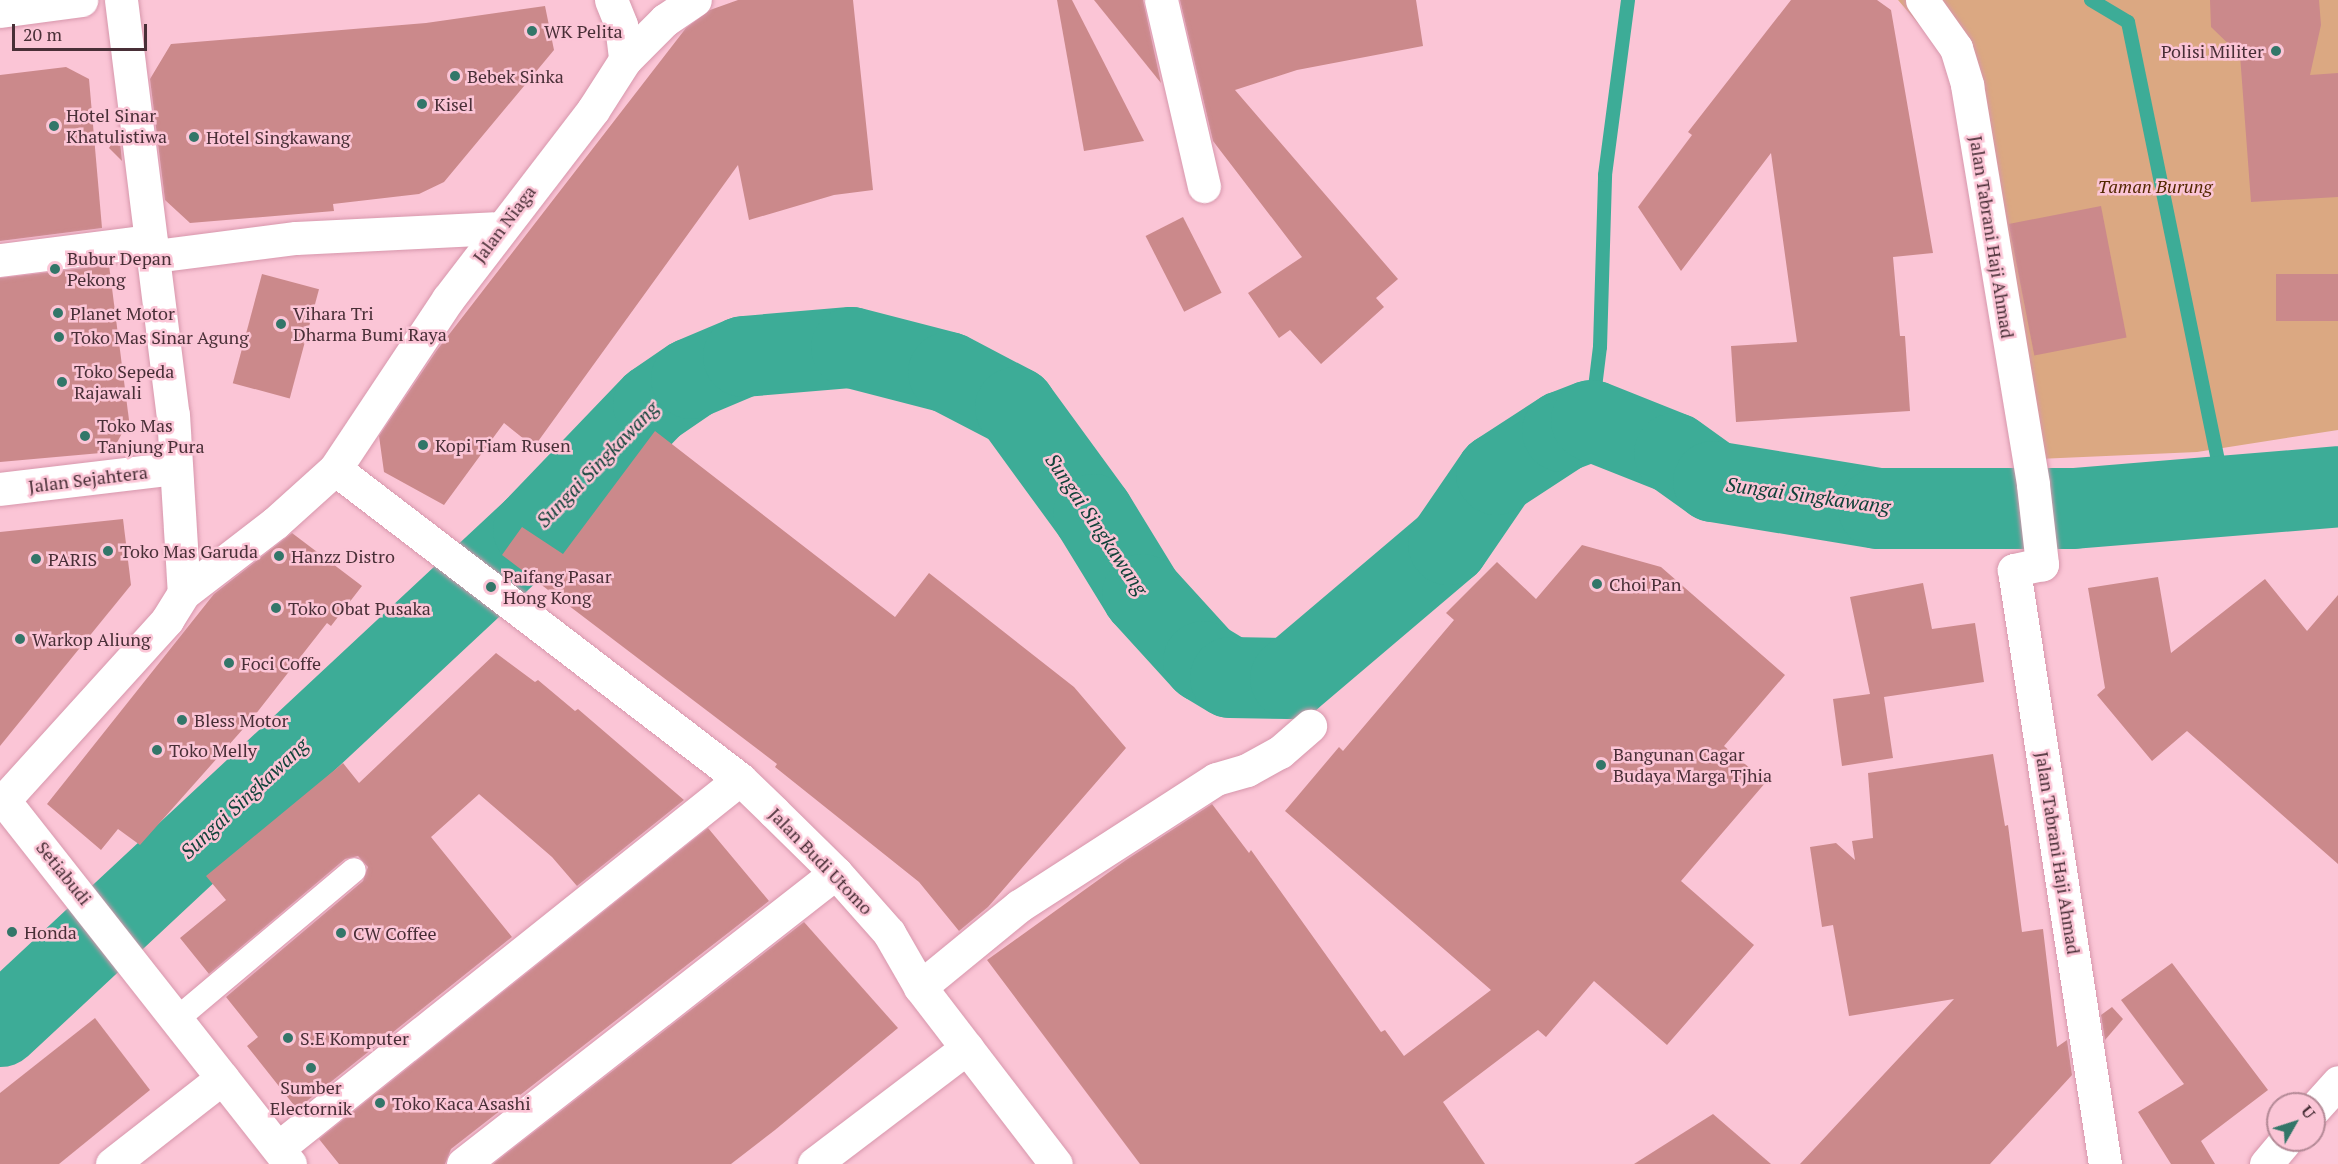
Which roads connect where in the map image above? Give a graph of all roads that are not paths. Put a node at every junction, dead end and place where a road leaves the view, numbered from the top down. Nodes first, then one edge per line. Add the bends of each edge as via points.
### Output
1 (81, 0) edge
2 (121, 0) edge
3 (611, 0) edge
4 (695, 0) edge
5 (1161, 0) edge
6 (1922, 0) edge
7 (0, 11) edge
8 (625, 60) junction
9 (1204, 186) dead end
10 (501, 228) junction
11 (153, 249) junction
12 (0, 260) edge
13 (175, 468) junction
14 (336, 469) junction
15 (0, 489) edge
16 (184, 593) junction
17 (1310, 726) dead end
18 (740, 779) junction
19 (2, 802) edge
20 (354, 870) dead end
21 (836, 873) junction
22 (920, 987) junction
23 (177, 1019) junction
24 (967, 1048) junction
25 (222, 1078) junction
26 (2338, 1082) edge
27 (2326, 1096) edge
28 (2276, 1152) edge
29 (284, 1156) edge
30 (112, 1164) edge
31 (463, 1164) edge
32 (814, 1164) edge
33 (1056, 1164) edge
34 (2105, 1164) edge
35 (2266, 1164) edge

1 - 7 street
2 - 11 street
3 - 8 street via 621,25
4 - 8 street, Jalan Niaga via 665,20
5 - 9 street
6 - 34 street, Jalan Tabrani Haji Ahmad via 1956,48 1967,85 2033,485 2042,564 2014,570
8 - 10 street, Jalan Niaga via 592,110
10 - 11 street
10 - 14 street, Jalan Niaga via 448,298
11 - 12 street
11 - 13 street
13 - 15 street, Jalan Sejahtera
13 - 16 street
14 - 16 street, Setiabudi via 276,523
14 - 18 street, Jalan Budi Utomo
16 - 19 street, Setiabudi via 167,620
17 - 22 street via 1280,752 1247,770 1216,778 1019,906
18 - 21 street, Jalan Budi Utomo
18 - 29 street
19 - 23 street, Setiabudi via 58,865
20 - 23 lane
21 - 22 street, Jalan Budi Utomo via 889,933
21 - 31 street
22 - 24 street, Jalan Budi Utomo
23 - 25 street, Setiabudi
24 - 32 street
24 - 33 street, Jalan Budi Utomo
25 - 29 street, Setiabudi
25 - 30 street
26 - 27 street
28 - 35 street

